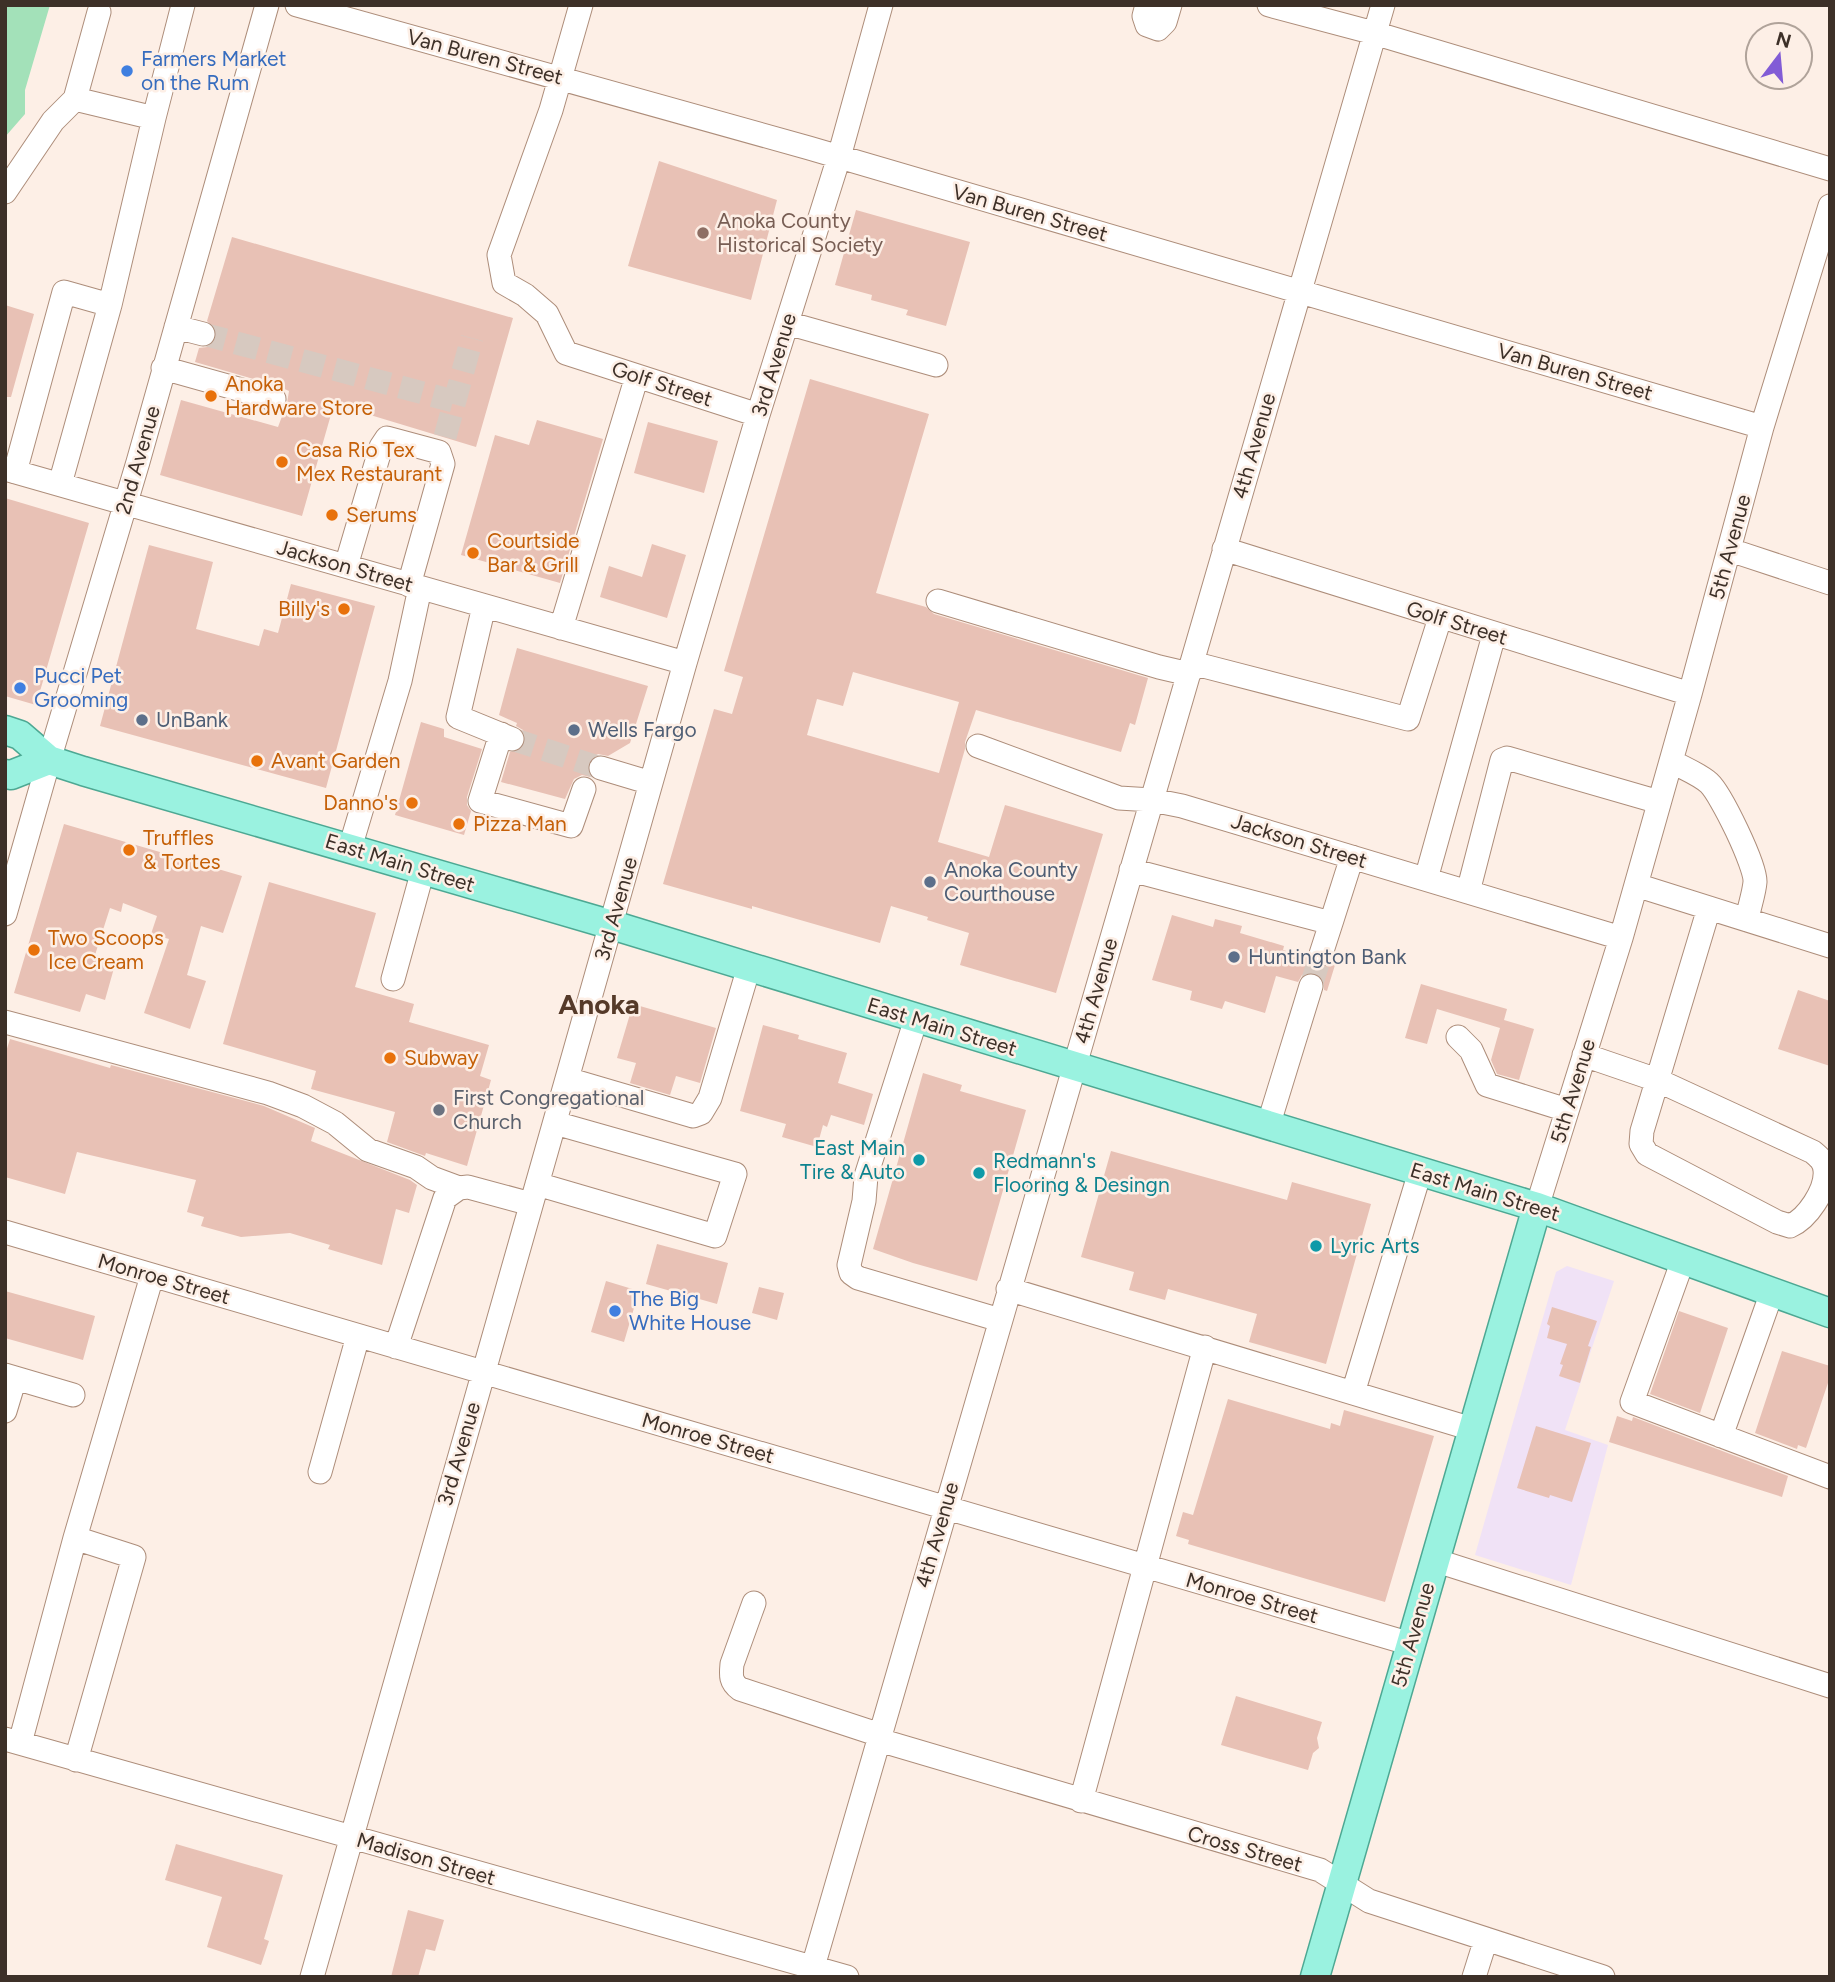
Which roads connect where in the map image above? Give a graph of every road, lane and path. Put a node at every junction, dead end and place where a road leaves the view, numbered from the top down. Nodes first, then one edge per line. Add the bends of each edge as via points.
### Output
1 (183, 5) edge
2 (267, 5) edge
3 (297, 5) edge
4 (581, 5) edge
5 (881, 5) edge
6 (1269, 5) edge
7 (1382, 5) edge
8 (99, 12) dead end
9 (1374, 33) junction
10 (561, 78) junction
11 (75, 99) junction
12 (154, 118) junction
13 (839, 157) junction
14 (1830, 169) edge
15 (5, 192) edge
16 (1829, 213) edge
17 (1300, 292) junction
18 (110, 305) junction
19 (787, 323) junction
20 (176, 327) junction
21 (203, 334) tunnel mouth
22 (936, 365) dead end
23 (163, 368) junction
24 (637, 376) junction
25 (274, 399) dead end
26 (758, 415) junction
27 (1762, 427) junction
28 (10, 470) edge
29 (60, 484) junction
30 (126, 502) junction
31 (1224, 549) junction
32 (1730, 550) junction
33 (346, 566) junction
34 (1830, 583) edge
35 (414, 587) junction
36 (939, 601) dead end
37 (484, 606) junction
38 (1440, 618) junction
39 (561, 628) junction
40 (1494, 635) junction
41 (685, 663) junction
42 (1190, 668) junction
43 (1690, 694) junction
44 (5, 730) edge
45 (978, 746) dead end
46 (49, 760) junction
47 (1671, 761) junction
48 (601, 768) tunnel mouth
49 (5, 774) edge
50 (652, 783) junction
51 (584, 789) dead end
52 (1152, 800) junction
53 (1659, 802) junction
54 (350, 848) junction
55 (1352, 857) junction
56 (423, 870) junction
57 (1132, 870) junction
58 (1426, 879) junction
59 (1636, 885) junction
60 (1468, 892) junction
61 (1709, 908) junction
62 (5, 914) edge
63 (1746, 919) junction
64 (1331, 923) junction
65 (612, 925) junction
66 (1621, 937) junction
67 (1830, 946) edge
68 (1321, 954) tunnel mouth
69 (749, 967) junction
70 (393, 979) dead end
71 (1311, 986) tunnel mouth
72 (916, 1019) junction
73 (5, 1022) edge
74 (1458, 1037) dead end
75 (1584, 1055) junction
76 (1075, 1066) junction
77 (568, 1079) junction
78 (1657, 1080) junction
79 (1567, 1110) junction
80 (555, 1123) junction
81 (1268, 1126) junction
82 (1420, 1172) junction
83 (459, 1188) junction
84 (534, 1194) junction
85 (1537, 1207) junction
86 (5, 1232) edge
87 (1684, 1260) junction
88 (152, 1276) junction
89 (1008, 1289) junction
90 (1772, 1293) junction
91 (1830, 1313) edge
92 (1000, 1320) junction
93 (358, 1336) junction
94 (396, 1347) junction
95 (1205, 1348) junction
96 (482, 1372) junction
97 (10, 1377) edge
98 (1353, 1393) junction
99 (73, 1395) dead end
100 (5, 1411) edge
101 (1472, 1429) junction
102 (1721, 1436) junction
103 (320, 1472) dead end
104 (1830, 1477) edge
105 (945, 1508) junction
106 (75, 1538) junction
107 (1434, 1560) junction
108 (1144, 1567) junction
109 (754, 1603) dead end
110 (1411, 1644) junction
111 (1830, 1686) edge
112 (879, 1737) junction
113 (13, 1741) edge
114 (76, 1760) junction
115 (1081, 1801) junction
116 (352, 1838) junction
117 (1342, 1884) junction
118 (1486, 1939) junction
119 (812, 1972) edge
120 (312, 1977) edge
121 (847, 1977) edge
122 (1315, 1977) edge
123 (1475, 1977) edge
124 (1603, 1977) edge

1 - 12 street
2 - 20 street, 2nd Avenue
3 - 10 street, Van Buren Street
4 - 10 street
5 - 13 street, 3rd Avenue
6 - 9 street
7 - 9 street, 4th Avenue
8 - 11 street
9 - 14 street
9 - 17 street, 4th Avenue
10 - 13 street, Van Buren Street
10 - 24 street, Golf Street via 499,255 504,283 547,314 566,354
11 - 12 street
11 - 15 street via 53,121
12 - 18 street
13 - 17 street, Van Buren Street
13 - 19 street, 3rd Avenue
16 - 27 street, 5th Avenue
17 - 27 street, Van Buren Street
17 - 31 street, 4th Avenue
18 - 28 street via 64,292
18 - 29 street
19 - 22 street
19 - 26 street, 3rd Avenue
20 - 21 street
20 - 23 street, 2nd Avenue
23 - 25 street
23 - 30 street, 2nd Avenue
24 - 26 street, Golf Street
24 - 39 street
26 - 41 street, 3rd Avenue
27 - 32 street, 5th Avenue
28 - 29 street, Jackson Street
29 - 30 street, Jackson Street
30 - 33 street, Jackson Street
30 - 46 street, 2nd Avenue
31 - 38 street, Golf Street
31 - 42 street, 4th Avenue
32 - 34 street
32 - 43 street, 5th Avenue
33 - 35 street, Jackson Street
33 - 35 street via 387,438 442,445 443,464
35 - 37 street, Jackson Street
35 - 54 street via 400,681
36 - 42 street via 1160,667
37 - 39 street, Jackson Street
37 - 51 street via 458,717 506,737 480,801 571,825
38 - 40 street, Golf Street
38 - 42 street via 1408,719
39 - 41 street, Jackson Street
40 - 43 street, Golf Street
40 - 58 street
41 - 50 street, 3rd Avenue
42 - 52 street, 4th Avenue
43 - 47 street, 5th Avenue
44 - 46 main road, East Main Street via 20,735
45 - 52 street, Jackson Street via 1119,798
46 - 49 main road
46 - 54 main road, East Main Street
46 - 62 street, 2nd Avenue
47 - 53 street, 5th Avenue
47 - 63 street via 1714,788 1741,840 1755,882
48 - 50 street
50 - 65 street, 3rd Avenue
52 - 55 street, Jackson Street
52 - 57 street, 4th Avenue
53 - 59 street, 5th Avenue
53 - 60 street via 1502,760
54 - 56 main road, East Main Street
55 - 58 street, Jackson Street
55 - 64 street
56 - 65 main road, East Main Street
56 - 70 street
57 - 64 street
57 - 76 street, 4th Avenue
58 - 60 street, Jackson Street
59 - 61 street
59 - 66 street, 5th Avenue
60 - 66 street, Jackson Street
61 - 63 street
61 - 78 street
63 - 67 street
64 - 68 street
65 - 69 main road, East Main Street
65 - 77 street, 3rd Avenue
66 - 75 street, 5th Avenue
69 - 72 main road, East Main Street
69 - 77 street via 710,1098 701,1112 693,1116
71 - 81 street
72 - 76 main road, East Main Street
72 - 92 street via 866,1176 851,1273
73 - 83 street via 268,1093 335,1123 368,1150
74 - 79 street via 1471,1050 1487,1085
75 - 78 street
75 - 79 street, 5th Avenue
76 - 81 main road, East Main Street
76 - 89 street, 4th Avenue
77 - 80 street, 3rd Avenue
78 - 78 street via 1822,1159 1824,1183 1800,1222 1790,1226 1777,1222 1647,1154 1641,1144 1642,1131
79 - 85 street, 5th Avenue
80 - 84 street, 3rd Avenue
80 - 84 street via 735,1174 715,1237
81 - 82 main road, East Main Street
82 - 85 main road, East Main Street
82 - 98 street
83 - 84 street
83 - 94 street via 445,1198
84 - 96 street, 3rd Avenue
85 - 87 main road, East Main Street
85 - 101 main road, 5th Avenue
86 - 88 street, Monroe Street
87 - 90 main road, East Main Street
87 - 102 street via 1632,1402
88 - 93 street, Monroe Street
88 - 106 street
89 - 92 street, 4th Avenue
89 - 95 street
90 - 91 main road, East Main Street
90 - 102 street
92 - 105 street, 4th Avenue
93 - 94 street, Monroe Street
93 - 103 street
94 - 96 street, Monroe Street
95 - 98 street
95 - 108 street
96 - 105 street, Monroe Street
96 - 116 street, 3rd Avenue
97 - 99 street
97 - 100 street
98 - 101 street
101 - 107 main road, 5th Avenue
102 - 104 street
105 - 108 street, Monroe Street
105 - 112 street, 4th Avenue
106 - 113 street
106 - 114 street via 134,1557
107 - 110 main road, 5th Avenue
107 - 111 street
108 - 110 street, Monroe Street
108 - 115 street
109 - 112 street, Cross Street via 733,1664 733,1684
110 - 117 main road, 5th Avenue
112 - 115 street, Cross Street
112 - 119 street, 4th Avenue
113 - 114 street, Madison Street
114 - 116 street, Madison Street
115 - 117 street, Cross Street via 1320,1870
116 - 119 street, Madison Street
116 - 120 street, 3rd Avenue
117 - 118 street, Cross Street via 1369,1901
117 - 122 main road, 5th Avenue
118 - 123 street
118 - 124 street, Cross Street
119 - 121 street, Madison Street

